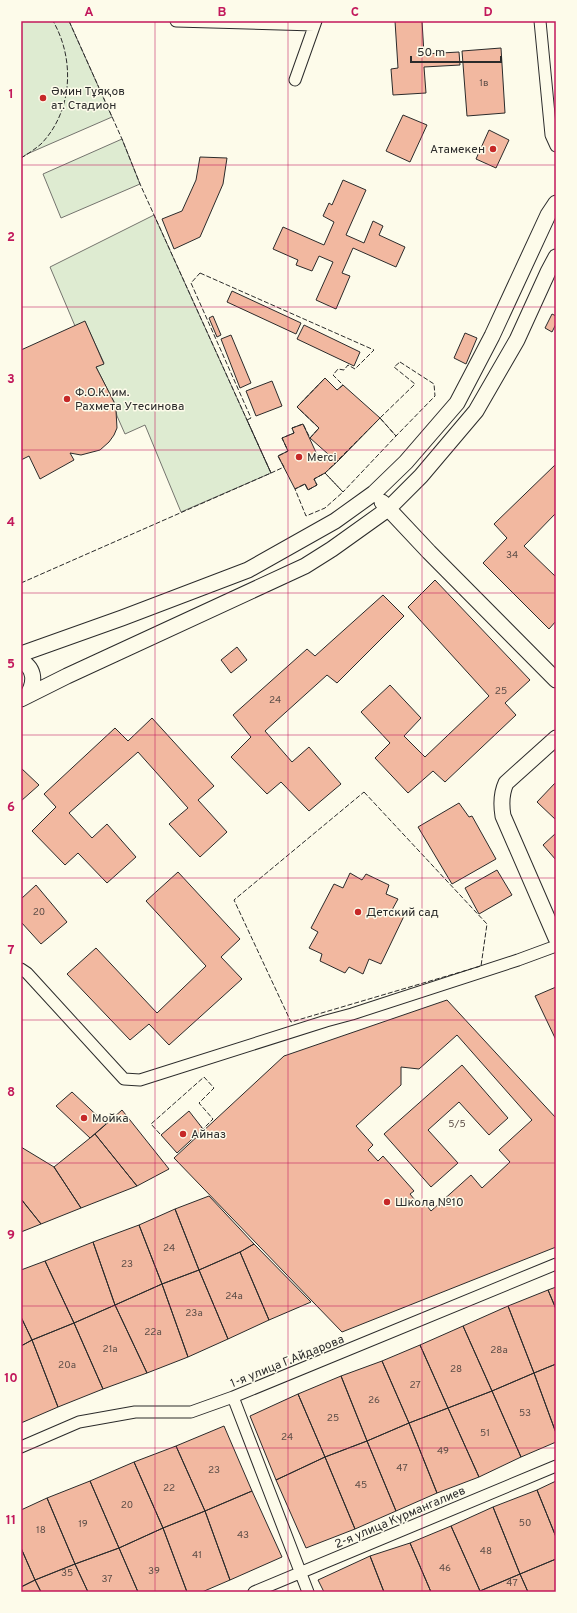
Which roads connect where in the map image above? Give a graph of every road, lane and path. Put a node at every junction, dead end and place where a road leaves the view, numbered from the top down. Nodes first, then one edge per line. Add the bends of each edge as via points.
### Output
1 (176, 21) edge
2 (540, 21) edge
3 (315, 23) edge
4 (295, 80) dead end
5 (556, 146) edge
6 (556, 203) edge
7 (556, 257) edge
8 (374, 492) junction
9 (388, 509) junction
10 (21, 654) edge
11 (21, 661) edge
12 (556, 680) edge
13 (24, 698) edge
14 (556, 738) edge
15 (556, 938) edge
16 (556, 946) edge
17 (21, 969) edge
18 (556, 1264) edge
19 (233, 1397) junction
20 (21, 1447) edge
21 (556, 1466) edge
22 (300, 1573) junction
23 (254, 1592) edge
24 (308, 1592) edge

1 - 3 street
2 - 5 street via 551,135
3 - 4 street
6 - 8 street via 457,403 406,462
7 - 9 street via 517,340 476,411 421,476
8 - 9 street
8 - 10 street via 335,521 248,570
9 - 12 street
9 - 13 street via 305,566
11 - 13 street via 29,666 33,674 30,691
14 - 15 street via 506,783 501,804 503,816
16 - 17 street via 360,1012 140,1080 124,1079
18 - 19 street, 1-я улица Г.Айдарова
19 - 20 street, 1-я улица Г.Айдарова via 191,1412 135,1412 79,1422
19 - 22 street
21 - 22 street, 2-я улица Курмангалиев
22 - 23 street, 2-я улица Курмангалиев
22 - 24 street

